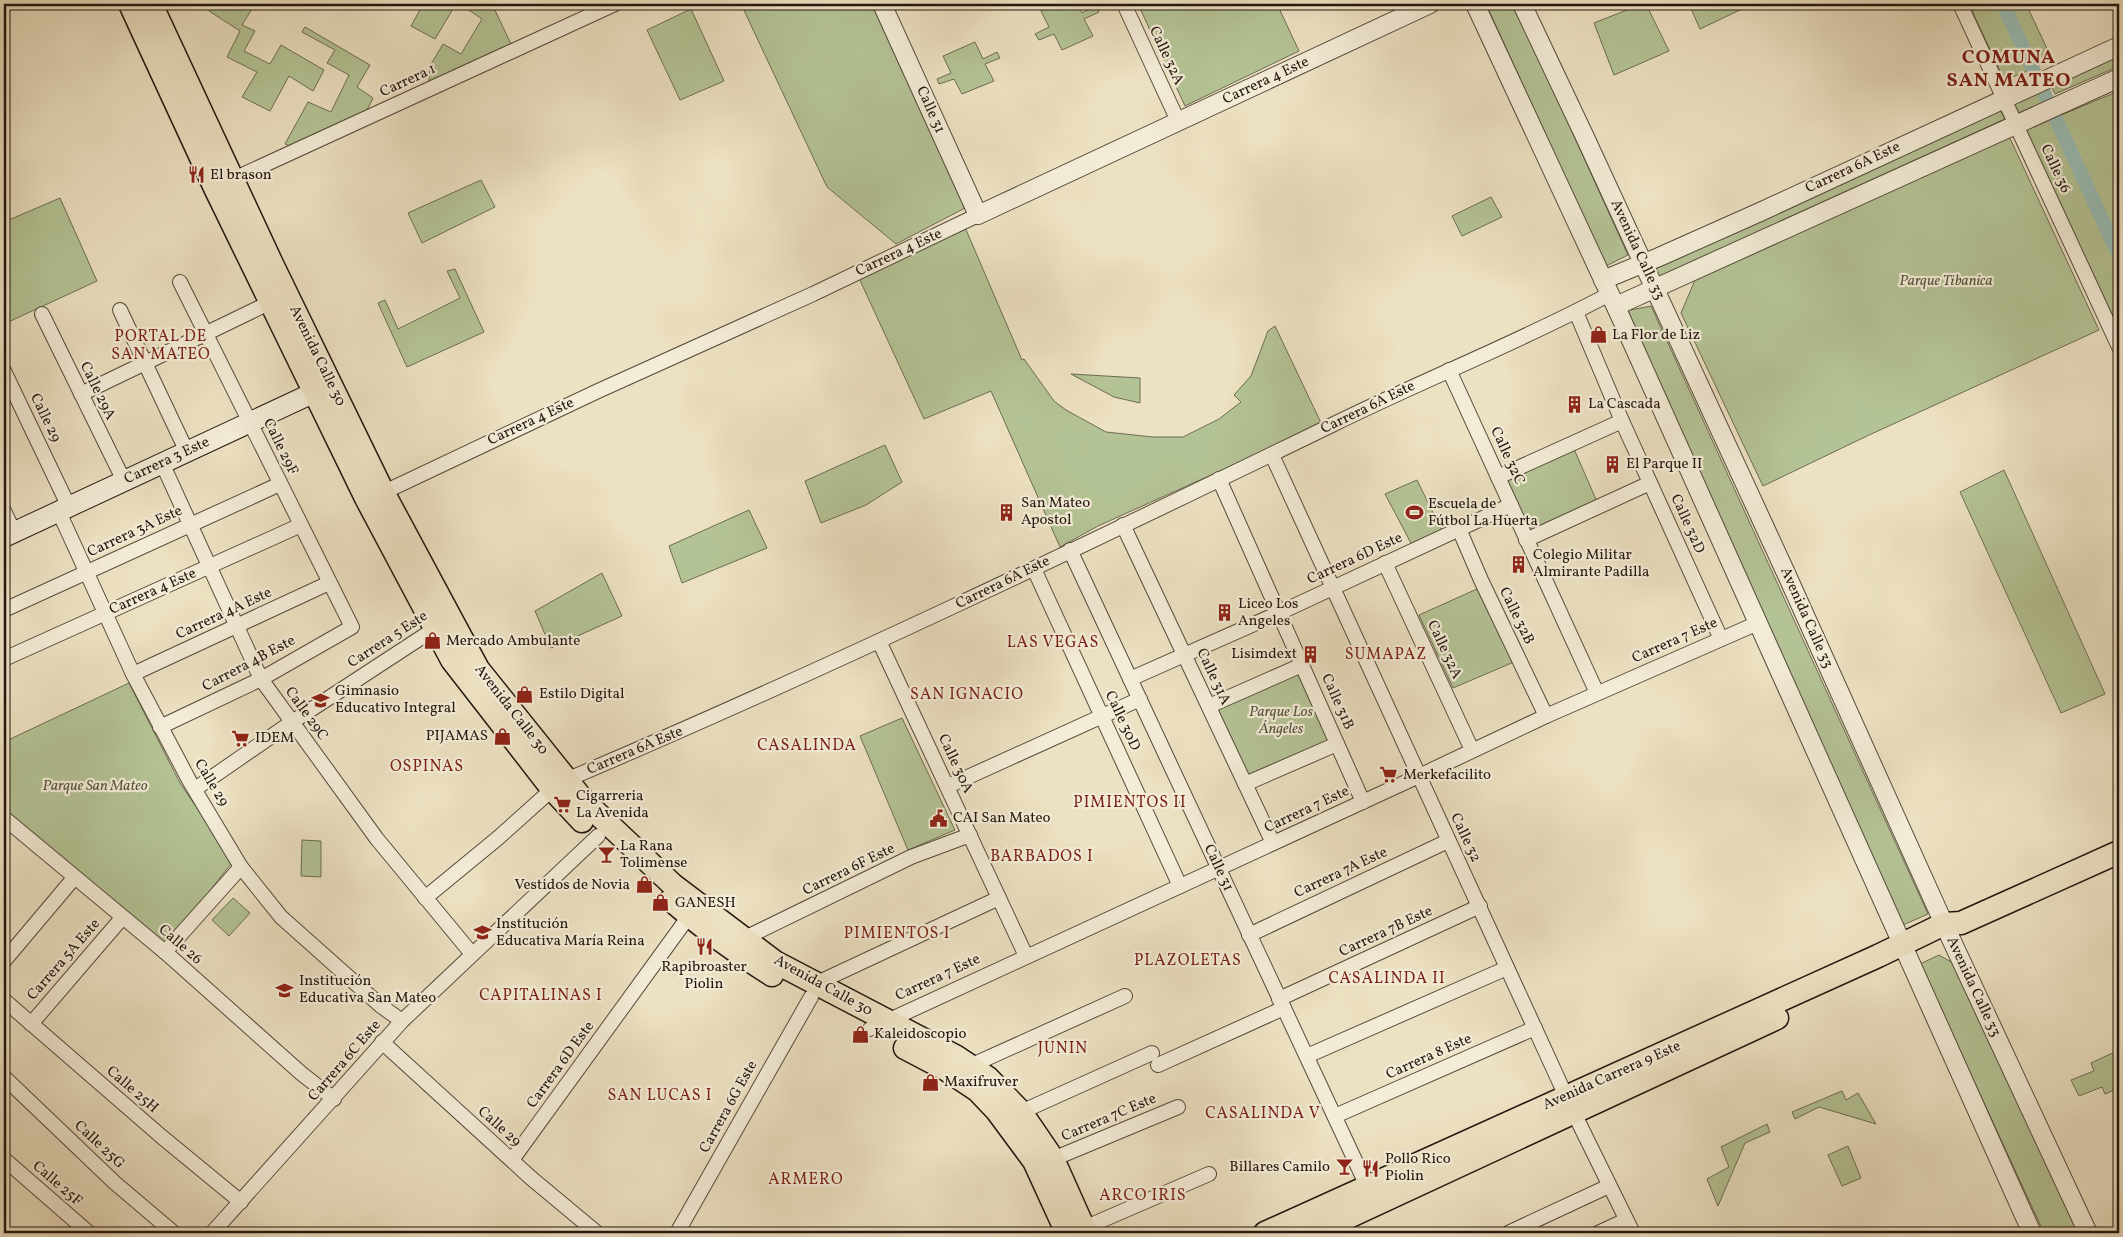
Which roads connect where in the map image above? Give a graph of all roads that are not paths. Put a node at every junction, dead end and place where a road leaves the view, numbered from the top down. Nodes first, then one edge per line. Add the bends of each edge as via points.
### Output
1 (130, 4) edge
2 (151, 4) edge
3 (614, 4) edge
4 (882, 4) edge
5 (1124, 4) edge
6 (1430, 4) edge
7 (1475, 4) edge
8 (1522, 4) edge
9 (1960, 4) edge
10 (2119, 46) edge
11 (2119, 78) edge
12 (2004, 98) junction
13 (1178, 122) junction
14 (2016, 123) junction
15 (224, 183) junction
16 (978, 216) junction
17 (1643, 264) junction
18 (1603, 280) junction
19 (180, 282) dead end
20 (1654, 288) junction
21 (271, 302) junction
22 (1609, 302) junction
23 (120, 310) dead end
24 (1576, 312) junction
25 (42, 314) dead end
26 (206, 334) junction
27 (2119, 347) edge
28 (145, 364) junction
29 (1449, 370) junction
30 (4, 371) edge
31 (323, 389) junction
32 (81, 394) junction
33 (1622, 421) junction
34 (250, 422) junction
35 (187, 452) junction
36 (1272, 455) junction
37 (162, 464) junction
38 (1498, 477) junction
39 (1219, 479) junction
40 (124, 481) junction
41 (1650, 483) junction
42 (280, 484) junction
43 (375, 496) junction
44 (1511, 505) junction
45 (64, 509) junction
46 (4, 511) edge
47 (190, 525) junction
48 (301, 525) junction
49 (1123, 525) junction
50 (1459, 529) junction
51 (9, 535) edge
52 (1526, 540) junction
53 (1070, 550) junction
54 (1385, 563) junction
55 (210, 566) junction
56 (1034, 569) junction
57 (86, 573) junction
58 (329, 582) junction
59 (1333, 586) junction
60 (4, 610) edge
61 (1279, 613) junction
62 (105, 614) junction
63 (1758, 623) junction
64 (442, 624) junction
65 (236, 626) junction
66 (352, 627) joint
67 (1722, 639) junction
68 (879, 641) junction
69 (1184, 654) junction
70 (4, 659) edge
71 (1302, 665) junction
72 (133, 674) junction
73 (260, 679) junction
74 (1130, 679) junction
75 (1597, 693) junction
76 (1140, 699) junction
77 (1209, 706) junction
78 (1546, 716) junction
79 (1102, 718) junction
80 (292, 722) junction
81 (160, 727) junction
82 (1337, 744) junction
83 (1472, 750) junction
84 (1419, 776) junction
85 (1245, 784) junction
86 (559, 785) junction
87 (948, 786) junction
88 (195, 789) junction
89 (1363, 802) junction
90 (4, 818) edge
91 (970, 834) junction
92 (598, 836) junction
93 (1448, 841) junction
94 (1273, 844) junction
95 (2119, 852) edge
96 (241, 867) junction
97 (1218, 868) junction
98 (74, 878) junction
99 (1180, 886) junction
100 (425, 898) junction
101 (999, 898) junction
102 (1480, 906) junction
103 (689, 916) junction
104 (122, 918) junction
105 (1952, 927) junction
106 (1249, 935) junction
107 (745, 938) junction
108 (1906, 950) junction
109 (165, 952) junction
110 (472, 954) junction
111 (1026, 956) junction
112 (5, 957) edge
113 (1507, 968) junction
114 (813, 990) junction
115 (1124, 996) dead end
116 (4, 1000) edge
117 (1281, 1004) junction
118 (402, 1021) junction
119 (31, 1024) junction
120 (877, 1024) junction
121 (1535, 1028) junction
122 (382, 1042) junction
123 (1307, 1056) junction
124 (970, 1066) junction
125 (4, 1077) edge
126 (334, 1099) junction
127 (1571, 1105) junction
128 (1178, 1106) dead end
129 (1021, 1112) junction
130 (1335, 1116) junction
131 (4, 1159) edge
132 (1053, 1159) junction
133 (512, 1160) junction
134 (1210, 1174) dead end
135 (1367, 1186) junction
136 (1609, 1186) junction
137 (241, 1202) junction
138 (1626, 1220) junction
139 (1308, 1228) edge
140 (1079, 1231) edge
141 (89, 1233) edge
142 (174, 1233) edge
143 (212, 1233) edge
144 (597, 1233) edge
145 (677, 1233) edge
146 (1265, 1233) edge
147 (1508, 1233) edge
148 (1598, 1233) edge
149 (1633, 1233) edge
150 (2032, 1233) edge
151 (2088, 1233) edge

1 - 15 main road, Avenida Calle 30
2 - 15 main road, Avenida Calle 30
3 - 15 street, Carrera 1
4 - 16 street, Calle 31
5 - 13 street, Calle 32A
6 - 13 street, Carrera 4 Este
7 - 18 street
8 - 17 street, Avenida Calle 33
9 - 12 street, Calle 36
10 - 12 street, Carrera 6A Este
11 - 14 street, Carrera 6A Este
12 - 14 street, Calle 36
12 - 17 street, Carrera 6A Este
13 - 16 street, Carrera 4 Este
14 - 20 street, Carrera 6A Este
14 - 27 street, Calle 36
15 - 21 main road, Avenida Calle 30
15 - 31 main road, Avenida Calle 30
16 - 43 street, Carrera 4 Este
17 - 18 street, Carrera 6A Este
17 - 20 street, Avenida Calle 33
18 - 22 street
19 - 26 street, Calle 29F
20 - 22 street, Carrera 6A Este
20 - 105 street, Avenida Calle 33
21 - 26 street
21 - 31 main road, Avenida Calle 30
22 - 24 street, Carrera 6A Este
22 - 63 street
23 - 28 street
24 - 29 street, Carrera 6A Este
24 - 33 street, Calle 32D
25 - 32 street, Calle 29A
26 - 28 street
26 - 34 street, Calle 29F
28 - 32 street
28 - 35 street
29 - 36 street, Carrera 6A Este
29 - 38 street, Calle 32C
30 - 45 street, Calle 29
31 - 34 main road, Carrera 3 Este
31 - 43 main road, Avenida Calle 30
32 - 40 street, Calle 29A
33 - 38 street
33 - 41 street, Calle 32D
34 - 35 main road, Carrera 3 Este
34 - 42 street, Calle 29F
35 - 37 main road, Carrera 3 Este
36 - 39 street, Carrera 6A Este
36 - 59 street, Calle 32
37 - 40 main road, Carrera 3 Este
37 - 47 street, Calle 29C
38 - 44 street, Calle 32C
39 - 49 street, Carrera 6A Este
39 - 61 street, Calle 31B
40 - 45 main road, Carrera 3 Este
41 - 52 street
41 - 67 street, Calle 32D
42 - 47 street, Carrera 3A Este
42 - 48 street, Calle 29F
43 - 64 main road, Avenida Calle 30
44 - 50 street, Carrera 6D Este
44 - 52 street, Calle 32C
45 - 51 main road, Carrera 3 Este
45 - 57 street, Calle 29
46 - 51 street
47 - 55 street, Calle 29C
47 - 57 street, Carrera 3A Este
48 - 55 street, Carrera 4 Este
48 - 58 street, Calle 29F
49 - 53 street, Carrera 6A Este
49 - 69 street, Calle 31A
50 - 54 street, Carrera 6D Este
50 - 78 street, Calle 32B
52 - 75 street, Calle 32C
53 - 56 street, Carrera 6A Este
53 - 74 street, Calle 31
54 - 59 street, Carrera 6D Este
54 - 83 street, Calle 32A
55 - 62 street, Carrera 4 Este
55 - 65 street, Calle 29C
56 - 68 street, Carrera 6A Este
56 - 79 street, Calle 30D
57 - 60 street, Carrera 3A Este
57 - 62 street, Calle 29
58 - 65 street, Carrera 4A Este
58 - 66 street, Calle 29F
59 - 61 street, Carrera 6D Este
59 - 84 street, Calle 32
61 - 69 street, Carrera 6D Este
61 - 71 street, Calle 31B
62 - 70 street, Carrera 4 Este
62 - 72 street, Calle 29
63 - 67 street, Carrera 7 Este
63 - 108 street
64 - 80 street, Carrera 5 Este
64 - 86 main road, Avenida Calle 30 via 452,660
65 - 72 street, Carrera 4A Este
65 - 73 street, Calle 29C
66 - 73 street, Carrera 4B Este
67 - 75 street, Carrera 7 Este
68 - 86 street, Carrera 6A Este
68 - 87 street, Calle 30A
69 - 74 street, Carrera 6D Este
69 - 77 street, Calle 31A
71 - 77 street
71 - 82 street, Calle 31B
72 - 81 street, Calle 29
73 - 80 street, Calle 29C
73 - 81 street, Carrera 4B Este
74 - 76 street, Calle 31
75 - 78 street, Carrera 7 Este
76 - 79 street
76 - 97 street, Calle 31
77 - 85 street, Calle 31A
78 - 83 street, Carrera 7 Este
79 - 87 street
79 - 99 street, Calle 30D
80 - 88 street, Carrera 5 Este
80 - 100 street, Calle 29C via 377,839
81 - 88 street, Calle 29
82 - 85 street
82 - 89 street, Calle 31B
83 - 84 street, Carrera 7 Este
84 - 89 street, Carrera 7 Este
84 - 93 street, Calle 32
85 - 94 street, Calle 31A
86 - 92 main road, Avenida Calle 30
86 - 100 street, Carrera 6A Este
86 - 107 main road, Avenida Calle 30 via 602,819 673,885
87 - 91 street, Calle 30A
88 - 96 street, Calle 29
89 - 94 street, Carrera 7 Este
90 - 98 street, Calle 26
91 - 101 street, Calle 30A
91 - 107 street, Carrera 6F Este via 911,858
92 - 103 main road, Avenida Calle 30
92 - 110 street, Carrera 6C Este
93 - 102 street, Calle 32
93 - 106 street, Carrera 7A Este
94 - 97 street, Carrera 7 Este
95 - 105 main road, Avenida Carrera 9 Este
96 - 109 street
96 - 118 street, Calle 29 via 281,917
97 - 99 street, Carrera 7 Este
97 - 106 street, Calle 31
98 - 104 street, Calle 26
98 - 112 street
99 - 111 street, Carrera 7 Este
100 - 110 street, Calle 29C
101 - 111 street, Calle 30A
101 - 114 street
102 - 113 street, Calle 32
102 - 117 street, Carrera 7B Este
103 - 114 main road, Avenida Calle 30 via 742,956
103 - 133 street, Carrera 6D Este
104 - 109 street, Calle 26
104 - 119 street, Carrera 5A Este
105 - 108 main road, Avenida Carrera 9 Este
105 - 151 street, Avenida Calle 33
106 - 117 street, Calle 31
107 - 114 main road, Avenida Calle 30
108 - 127 main road, Avenida Carrera 9 Este
108 - 150 street
109 - 126 street, Calle 26
110 - 118 street, Carrera 6C Este
111 - 120 street, Carrera 7 Este
113 - 121 street, Calle 32
113 - 123 street
114 - 120 main road, Avenida Calle 30
114 - 145 street, Carrera 6G Este
115 - 124 street
116 - 119 street, Calle 25H
117 - 123 street, Calle 31
117 - 129 street, Carrera 7B Este
118 - 122 street, Carrera 6C Este
119 - 137 street, Calle 25H
120 - 124 main road, Avenida Calle 30 via 955,1056
120 - 140 main road, Avenida Calle 30 via 977,1090 1034,1161
121 - 127 street, Calle 32
121 - 130 street, Carrera 8 Este
122 - 126 street, Carrera 6C Este
122 - 133 street, Calle 29
123 - 130 street, Calle 31
124 - 129 main road, Avenida Calle 30 via 988,1078
125 - 142 street, Calle 25G
126 - 137 street, Carrera 6C Este
127 - 135 main road, Avenida Carrera 9 Este
127 - 136 street, Calle 32
127 - 139 main road, Avenida Carrera 9 Este
128 - 132 street, Carrera 7C Este
129 - 132 main road, Avenida Calle 30
130 - 135 street, Calle 31
131 - 141 street, Calle 25F
132 - 140 main road, Avenida Calle 30
133 - 144 street, Calle 29
134 - 140 street
135 - 139 main road, Avenida Carrera 9 Este
136 - 138 street, Calle 32
136 - 147 street
137 - 143 street, Carrera 6C Este
138 - 148 street
138 - 149 street, Calle 32
139 - 146 main road, Avenida Carrera 9 Este

